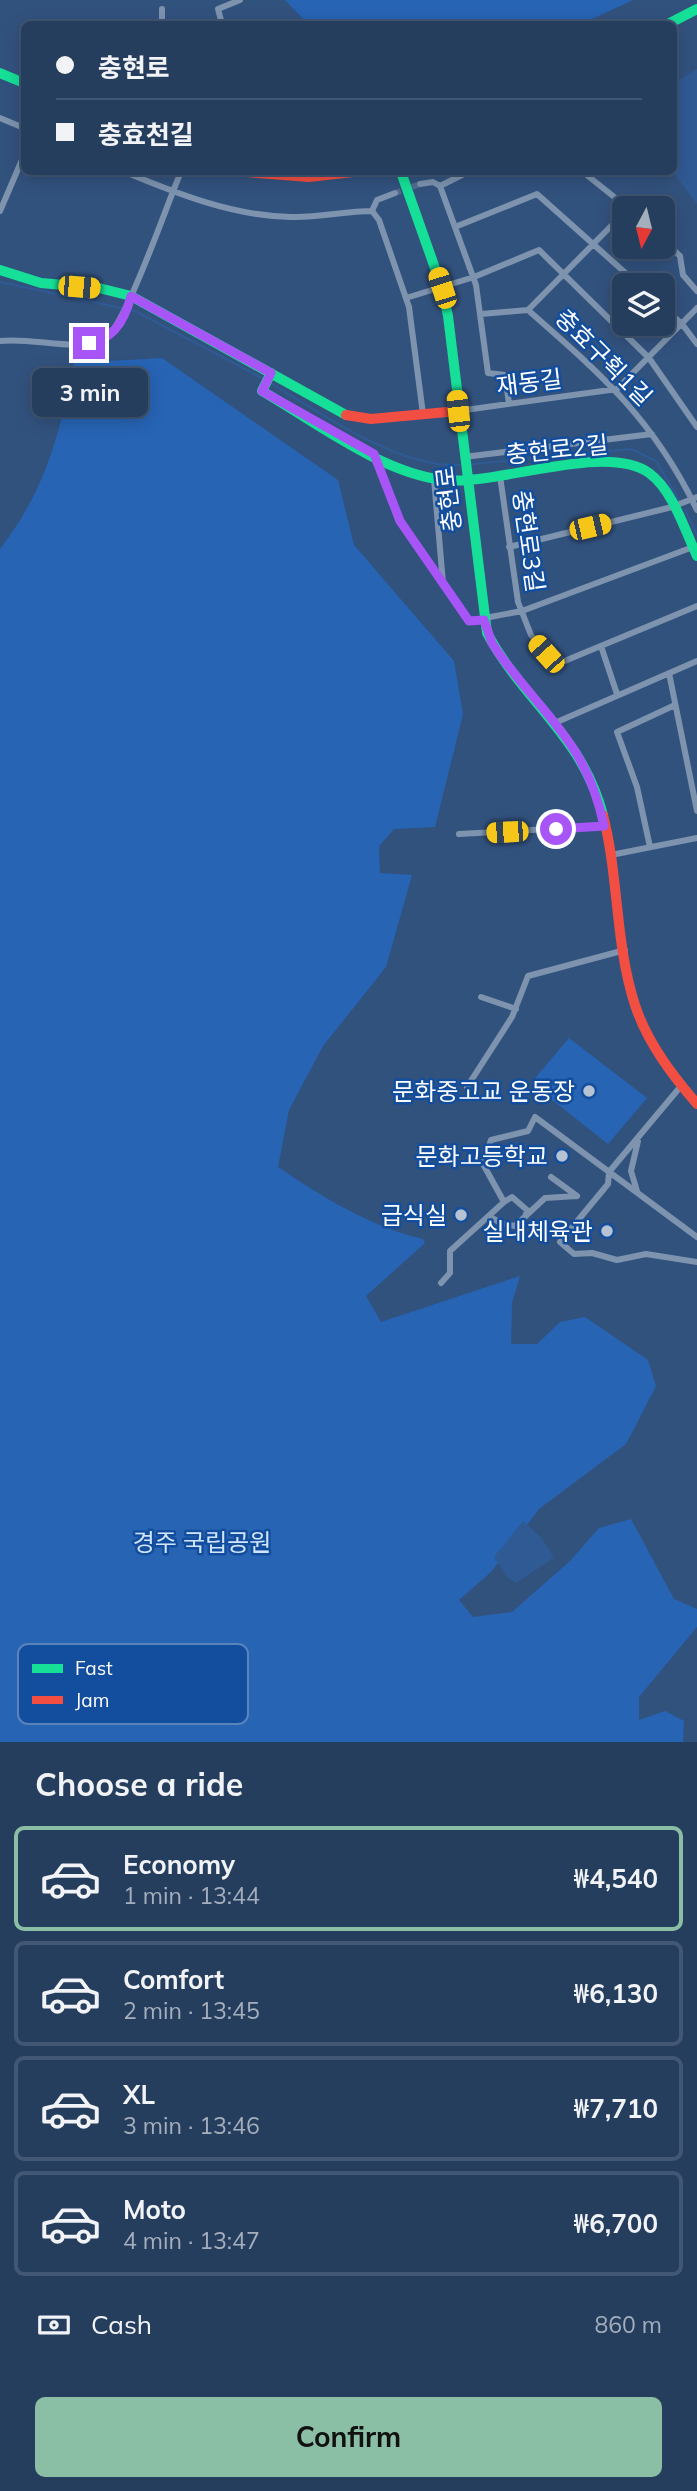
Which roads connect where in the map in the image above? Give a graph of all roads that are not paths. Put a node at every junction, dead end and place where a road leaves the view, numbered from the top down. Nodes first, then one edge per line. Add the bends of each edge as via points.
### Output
1 (240, 0) edge
2 (162, 9) dead end
3 (697, 9) edge
4 (162, 21) edge
5 (221, 21) edge
6 (674, 21) edge
7 (0, 73) edge
8 (21, 82) edge
9 (0, 118) edge
10 (21, 127) edge
11 (21, 162) edge
12 (132, 175) edge
13 (180, 175) edge
14 (284, 175) edge
15 (327, 175) edge
16 (402, 175) edge
17 (462, 175) edge
18 (586, 175) edge
19 (419, 184) tunnel mouth
20 (440, 186) junction
21 (172, 191) junction
22 (395, 192) tunnel mouth
23 (612, 198) edge
24 (0, 211) edge
25 (372, 211) junction
26 (612, 224) edge
27 (455, 227) junction
28 (593, 244) junction
29 (676, 252) edge
30 (0, 270) edge
31 (564, 273) junction
32 (626, 273) edge
33 (474, 277) junction
34 (442, 288) junction
35 (697, 291) edge
36 (131, 296) junction
37 (407, 298) junction
38 (697, 308) edge
39 (528, 310) junction
40 (481, 314) junction
41 (675, 318) edge
42 (682, 324) junction
43 (0, 341) edge
44 (697, 344) edge
45 (649, 358) junction
46 (271, 373) junction
47 (617, 389) junction
48 (509, 404) junction
49 (458, 411) junction
50 (423, 414) junction
51 (697, 427) edge
52 (653, 435) junction
53 (374, 454) junction
54 (464, 457) junction
55 (500, 476) junction
56 (434, 479) junction
57 (467, 480) junction
58 (694, 498) edge
59 (672, 507) junction
60 (697, 510) edge
61 (509, 547) junction
62 (695, 552) edge
63 (445, 588) junction
64 (697, 606) edge
65 (522, 611) junction
66 (484, 620) junction
67 (601, 646) junction
68 (697, 661) edge
69 (669, 673) junction
70 (618, 694) junction
71 (675, 705) junction
72 (557, 722) junction
73 (697, 811) edge
74 (604, 826) junction
75 (459, 834) dead end
76 (697, 838) edge
77 (650, 847) junction
78 (611, 855) junction
79 (625, 950) junction
80 (481, 997) dead end
81 (516, 1009) junction
82 (681, 1086) junction
83 (467, 1087) dead end
84 (697, 1104) edge
85 (644, 1130) junction
86 (609, 1172) junction
87 (551, 1177) dead end
88 (638, 1193) junction
89 (504, 1202) junction
90 (490, 1217) junction
91 (524, 1220) junction
92 (697, 1237) edge
93 (697, 1262) edge
94 (441, 1283) dead end

1 - 5 street via 218,9
2 - 4 street
3 - 6 street
7 - 8 street
9 - 10 street
11 - 24 street
12 - 21 street
13 - 21 street
14 - 15 street
16 - 34 street, 충현로
17 - 20 street
18 - 23 street
19 - 20 street
20 - 27 street
21 - 25 street via 226,209 264,215 313,217
21 - 36 street
22 - 25 street via 377,200
25 - 37 street
26 - 28 street
27 - 28 street via 537,194
27 - 33 street
28 - 31 street
28 - 32 street
29 - 35 street via 683,275
30 - 36 street via 41,283
31 - 33 street via 539,250
31 - 39 street
31 - 45 street
33 - 34 street
33 - 40 street
34 - 37 street
34 - 49 street, 충현로
36 - 43 street via 115,332 103,341
36 - 46 street
37 - 50 street
38 - 42 street
39 - 40 street, 충효구획1길
39 - 47 street, 충효구획1길
40 - 48 street via 488,373 505,375
41 - 42 street
42 - 44 street
42 - 45 street
45 - 47 street
45 - 51 street
46 - 50 street via 357,418
46 - 53 street, 충현로2길 via 262,391
47 - 48 street, 재동길
47 - 52 street, 충효구획1길
48 - 49 street, 재동길
49 - 50 street
49 - 54 street, 충현로
52 - 54 street
52 - 58 street, 충효구획1길
53 - 56 street, 충현로2길
53 - 63 street, 충현로 via 400,521
54 - 57 street, 충현로
55 - 57 street, 충현로2길
55 - 59 street, 충현로2길 via 622,463 648,471
55 - 61 street, 충현로3길
56 - 57 street, 충현로2길
56 - 63 street
57 - 66 street, 충현로
58 - 59 street
58 - 60 street, 충효구획1길
59 - 61 street
59 - 62 street, 충현로2길
61 - 65 street, 충현로3길
62 - 65 street, 충현로3길
63 - 66 street, 충현로 via 469,621
64 - 67 street, 충현로3길
65 - 66 street, 충현로3길
65 - 67 street, 충현로3길 via 531,635 555,665
66 - 72 street, 충현로 via 500,655
67 - 70 street
68 - 69 street
69 - 70 street
69 - 71 street
70 - 72 street
71 - 73 street
71 - 77 street via 617,732 637,787
72 - 74 street, 충현로 via 588,770
74 - 75 street
74 - 78 street, 충현로
76 - 77 street
77 - 78 street
78 - 79 street, 충현로
79 - 81 street via 528,976
79 - 82 street, 충현로 via 635,1005
80 - 81 street
81 - 83 street
82 - 84 street, 충현로
82 - 85 street
85 - 86 street
85 - 88 street via 635,1146 631,1171
86 - 88 street
86 - 89 street via 535,1117 528,1131 491,1140 483,1164
86 - 93 street via 608,1184 560,1242 574,1254 617,1259 646,1255
87 - 91 street via 577,1196 545,1198
88 - 92 street
89 - 90 street
89 - 91 street via 518,1199 527,1210
90 - 91 street via 515,1226
90 - 94 street via 450,1251 450,1273

